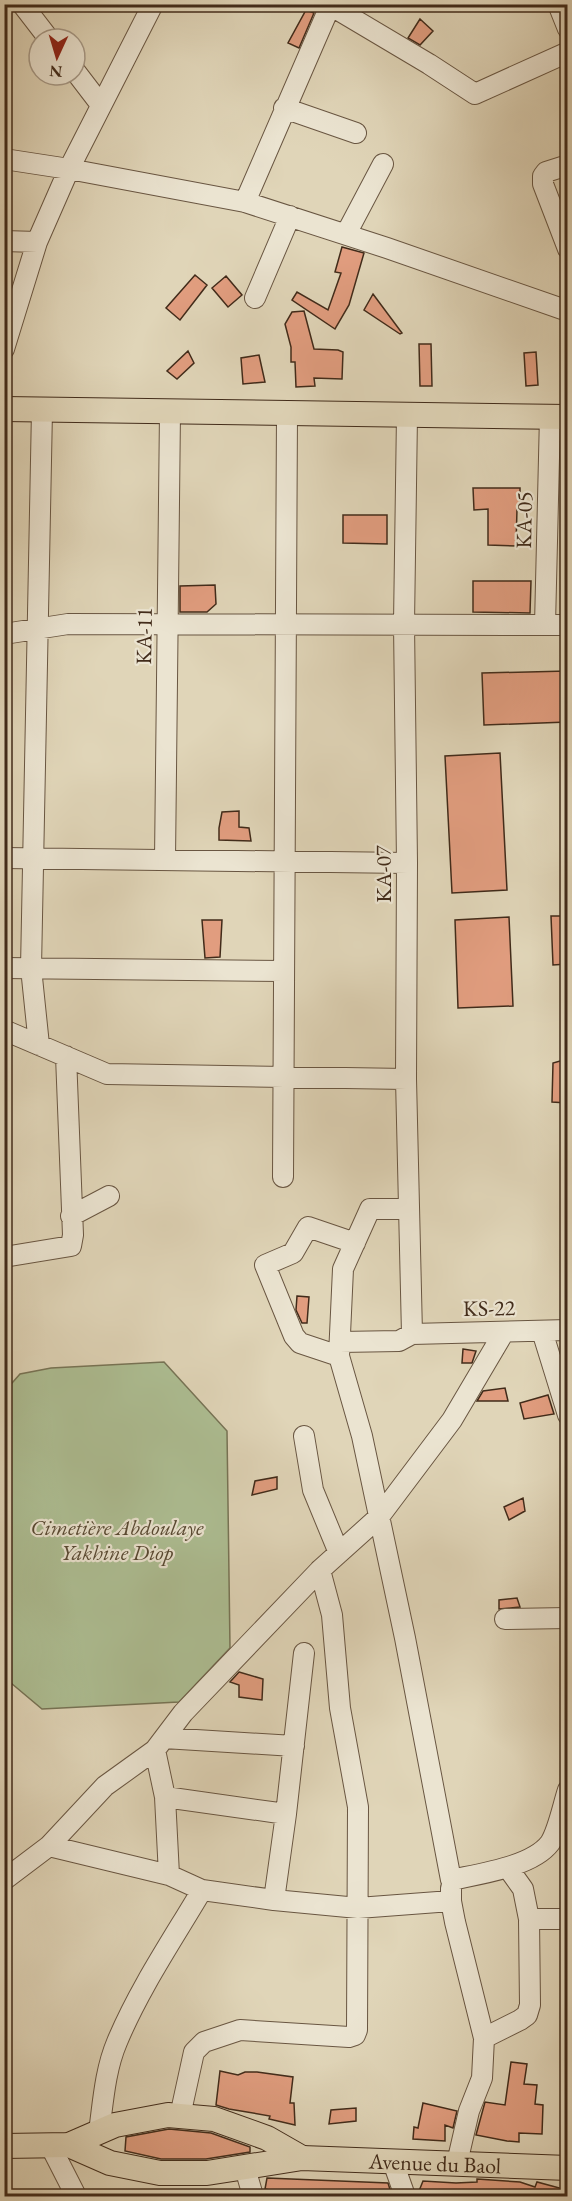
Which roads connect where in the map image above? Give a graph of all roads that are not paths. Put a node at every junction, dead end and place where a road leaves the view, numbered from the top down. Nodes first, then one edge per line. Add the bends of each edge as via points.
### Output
1 (22, 4) edge
2 (153, 4) edge
3 (558, 4) edge
4 (329, 5) edge
5 (40, 27) edge
6 (567, 29) edge
7 (567, 52) edge
8 (87, 86) edge
9 (102, 105) junction
10 (284, 108) junction
11 (356, 133) dead end
12 (4, 159) edge
13 (383, 164) dead end
14 (567, 165) edge
15 (69, 169) junction
16 (244, 202) junction
17 (290, 216) junction
18 (346, 234) junction
19 (4, 242) edge
20 (37, 242) junction
21 (567, 249) edge
22 (567, 295) edge
23 (255, 298) dead end
24 (567, 310) edge
25 (4, 349) edge
26 (4, 410) edge
27 (42, 410) junction
28 (170, 412) junction
29 (287, 413) junction
30 (406, 414) junction
31 (559, 416) edge
32 (168, 624) junction
33 (286, 624) junction
34 (404, 624) junction
35 (545, 625) junction
36 (567, 625) edge
37 (37, 629) junction
38 (4, 634) edge
39 (4, 858) edge
40 (33, 859) junction
41 (165, 860) junction
42 (285, 862) junction
43 (407, 863) junction
44 (4, 968) edge
45 (31, 968) junction
46 (284, 971) junction
47 (4, 1030) edge
48 (39, 1045) junction
49 (66, 1056) junction
50 (284, 1077) junction
51 (406, 1079) junction
52 (283, 1177) dead end
53 (109, 1196) dead end
54 (409, 1209) junction
55 (71, 1215) junction
56 (355, 1243) junction
57 (4, 1257) edge
58 (567, 1330) edge
59 (542, 1331) junction
60 (504, 1332) junction
61 (412, 1334) junction
62 (340, 1349) junction
63 (567, 1415) edge
64 (304, 1436) dead end
65 (379, 1517) junction
66 (339, 1553) junction
67 (320, 1570) junction
68 (567, 1618) edge
69 (505, 1619) dead end
70 (304, 1653) dead end
71 (160, 1744) junction
72 (294, 1746) junction
73 (567, 1790) edge
74 (165, 1797) junction
75 (286, 1814) junction
76 (49, 1846) junction
77 (508, 1868) junction
78 (169, 1875) junction
79 (4, 1880) edge
80 (451, 1880) junction
81 (202, 1890) junction
82 (274, 1900) junction
83 (451, 1901) junction
84 (358, 1908) junction
85 (529, 1919) junction
86 (567, 1919) edge
87 (484, 2038) junction
88 (180, 2116) junction
89 (99, 2132) junction
90 (60, 2145) junction
91 (4, 2146) edge
92 (302, 2158) junction
93 (393, 2162) junction
94 (457, 2163) junction
95 (245, 2168) junction
96 (566, 2172) edge
97 (76, 2196) edge
98 (253, 2196) edge
99 (405, 2196) edge

1 - 5 street
2 - 9 street
3 - 6 street
4 - 7 street via 475,94
4 - 10 street
8 - 9 street
9 - 15 street
10 - 11 street
10 - 16 street
12 - 15 street
13 - 18 street
14 - 21 street via 546,172 543,184
15 - 16 street
15 - 20 street
16 - 17 street
17 - 18 street
17 - 23 street
18 - 24 street
19 - 20 street
20 - 25 street
22 - 24 street
26 - 27 main road
27 - 28 main road
27 - 37 street
28 - 29 main road
28 - 32 street, KA-11
29 - 30 main road
29 - 33 street
30 - 31 main road
30 - 34 street, KA-07
31 - 35 street, KA-05
32 - 33 street
32 - 37 street via 68,624
32 - 41 street, KA-11
33 - 34 street
33 - 42 street
34 - 35 street
34 - 43 street, KA-07
35 - 36 street
37 - 38 street
37 - 40 street
39 - 40 street
40 - 41 street
40 - 45 street
41 - 42 street
42 - 43 street
42 - 46 street
43 - 51 street, KA-07
44 - 45 street
45 - 46 street
45 - 48 street
46 - 50 street
47 - 48 street
48 - 49 street
49 - 50 street via 107,1074
49 - 55 street
50 - 51 street
50 - 52 street
51 - 54 street, KA-07
53 - 55 street
54 - 56 street via 370,1209
54 - 61 street, KA-07
55 - 57 street via 71,1246
56 - 62 street via 343,1269
56 - 62 street, KS-22 via 308,1227 292,1253 265,1264 300,1343
58 - 59 street, KS-22
59 - 60 street, KS-22
59 - 63 street
60 - 61 street, KS-22
60 - 65 street via 452,1419
61 - 62 street, KS-22 via 399,1341
62 - 65 street
64 - 66 street via 313,1490
65 - 66 street
65 - 80 street
66 - 67 street
67 - 71 street via 183,1713
67 - 84 street via 332,1615 340,1708 358,1807
68 - 69 street
70 - 72 street
71 - 72 street
71 - 74 street
71 - 76 street via 105,1786
72 - 75 street
73 - 77 street via 551,1841 543,1850
74 - 75 street
74 - 78 street
75 - 82 street
76 - 78 street
76 - 79 street
77 - 80 street
77 - 85 street via 523,1889
78 - 81 street
80 - 83 street
81 - 82 street
81 - 89 street via 116,2043
82 - 84 street
83 - 84 street
83 - 87 street
84 - 88 street via 355,2035 240,2030 204,2042 194,2052
85 - 86 street
85 - 87 street via 527,2015
87 - 94 street via 482,2078 469,2111
88 - 89 main road, Avenue du Baol via 115,2125
88 - 92 main road, Avenue du Baol via 214,2120 267,2138
89 - 90 main road, Avenue du Baol
90 - 91 main road, Avenue du Baol
90 - 95 main road, Avenue du Baol via 110,2163 160,2173
90 - 97 street
92 - 93 main road, Avenue du Baol
92 - 95 main road, Avenue du Baol
93 - 94 main road, Avenue du Baol
93 - 99 street
94 - 96 main road, Avenue du Baol
95 - 98 street

